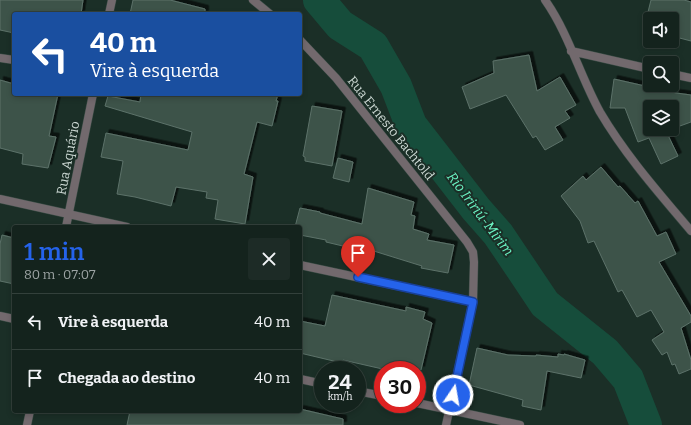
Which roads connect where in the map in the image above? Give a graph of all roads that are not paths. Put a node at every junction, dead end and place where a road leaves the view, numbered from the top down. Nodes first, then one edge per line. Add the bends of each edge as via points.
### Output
1 (112, 0) edge
2 (253, 0) edge
3 (545, 0) edge
4 (109, 12) edge
5 (268, 12) edge
6 (302, 42) edge
7 (571, 51) junction
8 (0, 58) edge
9 (12, 60) edge
10 (643, 67) edge
11 (679, 75) edge
12 (691, 78) edge
13 (93, 96) edge
14 (0, 200) edge
15 (69, 214) junction
16 (66, 225) edge
17 (118, 225) edge
18 (691, 231) edge
19 (302, 264) edge
20 (473, 302) junction
21 (0, 316) edge
22 (12, 319) edge
23 (302, 379) edge
24 (314, 382) edge
25 (426, 405) edge
26 (449, 410) junction
27 (30, 413) edge
28 (27, 425) edge
29 (446, 425) edge
30 (520, 425) edge

1 - 4 street
2 - 5 street
3 - 7 street
6 - 20 street, Rua Ernesto Bachtold via 336,78 467,242 473,252 474,262
7 - 10 street
7 - 18 street via 589,91 614,134
8 - 9 street
11 - 12 street
13 - 15 street, Rua Aquário
14 - 15 street
15 - 16 street, Rua Aquário
15 - 17 street
19 - 20 street
20 - 26 street, Rua Ernesto Bachtold
21 - 22 street
23 - 24 street
25 - 26 street
26 - 29 street, Rua Ernesto Bachtold
26 - 30 street
27 - 28 street

